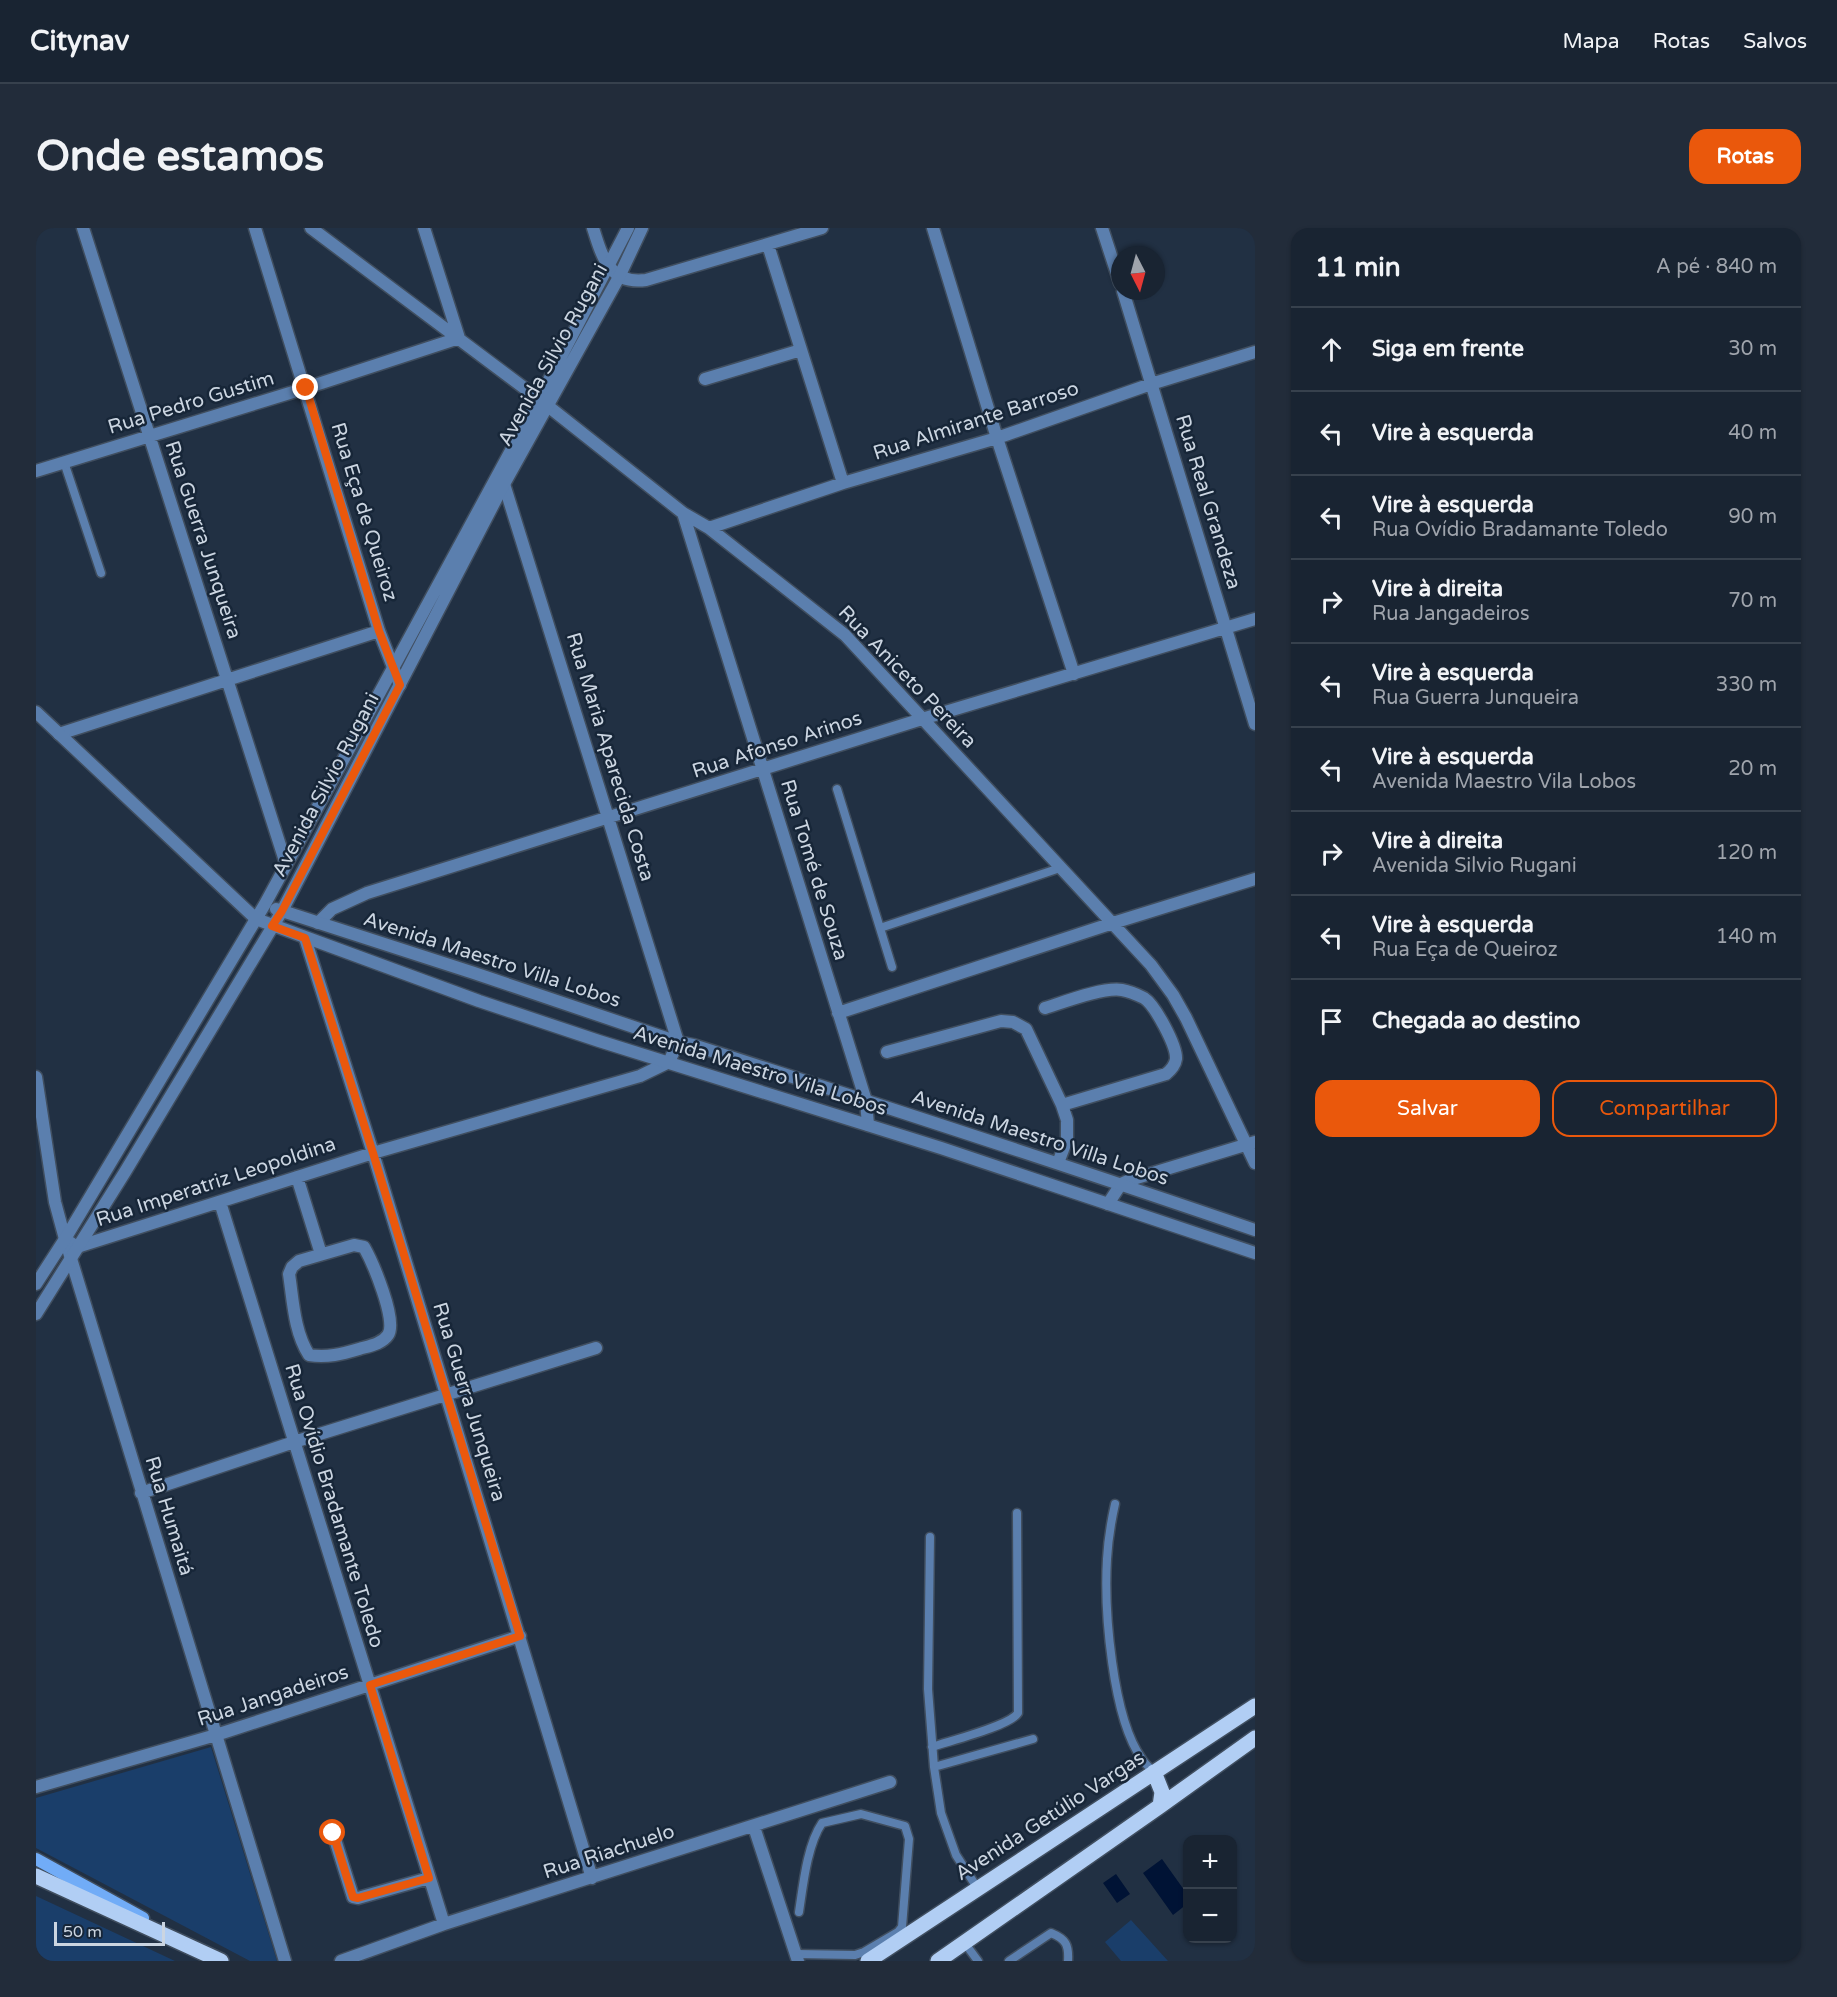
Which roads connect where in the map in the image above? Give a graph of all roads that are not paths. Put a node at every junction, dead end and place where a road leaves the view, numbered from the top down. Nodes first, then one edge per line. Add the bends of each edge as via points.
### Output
1 (83, 228) edge
2 (255, 228) edge
3 (311, 228) edge
4 (424, 228) edge
5 (593, 228) edge
6 (628, 228) edge
7 (642, 228) edge
8 (822, 228) edge
9 (933, 228) edge
10 (1102, 228) edge
11 (768, 245) junction
12 (1111, 256) edge
13 (608, 266) junction
14 (619, 277) junction
15 (1126, 300) edge
16 (459, 338) junction
17 (801, 350) junction
18 (1255, 351) edge
19 (705, 379) dead end
20 (1152, 384) junction
21 (306, 388) junction
22 (544, 403) junction
23 (150, 436) junction
24 (997, 438) junction
25 (64, 462) junction
26 (36, 471) edge
27 (501, 480) junction
28 (843, 483) junction
29 (683, 513) junction
30 (709, 528) junction
31 (101, 573) dead end
32 (1255, 619) edge
33 (1226, 629) junction
34 (379, 631) junction
35 (393, 670) junction
36 (1074, 674) junction
37 (227, 680) junction
38 (400, 685) junction
39 (36, 712) edge
40 (922, 719) junction
41 (1255, 724) edge
42 (59, 734) junction
43 (763, 770) junction
44 (837, 789) dead end
45 (609, 818) junction
46 (286, 864) junction
47 (1060, 868) junction
48 (1255, 879) edge
49 (265, 904) junction
50 (282, 911) junction
51 (256, 919) junction
52 (318, 923) junction
53 (1113, 923) junction
54 (272, 926) junction
55 (880, 928) junction
56 (305, 938) junction
57 (892, 967) dead end
58 (1045, 1008) dead end
59 (838, 1013) junction
60 (678, 1042) junction
61 (886, 1052) dead end
62 (669, 1062) junction
63 (36, 1077) edge
64 (866, 1101) junction
65 (1062, 1104) junction
66 (868, 1125) junction
67 (1251, 1143) edge
68 (373, 1153) junction
69 (1255, 1163) edge
70 (1058, 1164) junction
71 (297, 1177) junction
72 (1121, 1184) junction
73 (220, 1202) junction
74 (1108, 1204) junction
75 (1255, 1230) edge
76 (65, 1239) junction
77 (74, 1252) junction
78 (1255, 1253) edge
79 (321, 1254) junction
80 (36, 1284) edge
81 (36, 1314) edge
82 (596, 1348) dead end
83 (446, 1394) junction
84 (294, 1442) junction
85 (141, 1493) junction
86 (1115, 1504) dead end
87 (1017, 1512) dead end
88 (930, 1537) dead end
89 (520, 1636) junction
90 (370, 1685) junction
91 (1255, 1706) edge
92 (216, 1735) junction
93 (1255, 1738) edge
94 (1033, 1739) dead end
95 (932, 1747) junction
96 (934, 1767) junction
97 (1155, 1772) junction
98 (890, 1782) dead end
99 (36, 1787) edge
100 (1160, 1806) junction
101 (754, 1827) junction
102 (333, 1833) dead end
103 (36, 1859) edge
104 (36, 1876) edge
105 (429, 1878) junction
106 (592, 1878) junction
107 (978, 1888) junction
108 (799, 1912) dead end
109 (444, 1924) junction
110 (964, 1942) junction
111 (797, 1957) edge
112 (949, 1958) edge
113 (221, 1961) edge
114 (285, 1961) edge
115 (341, 1961) edge
116 (868, 1961) edge
117 (978, 1961) edge
118 (1009, 1961) edge
119 (1068, 1961) edge

1 - 23 street, Rua Guerra Junqueira
2 - 21 street, Rua Eça de Queiroz
3 - 16 street, Rua Aniceto Pereira
4 - 16 street
5 - 13 street
6 - 13 street, Avenida Silvio Rugani
7 - 14 street, Avenida Silvio Rugani
8 - 11 street
9 - 24 street
10 - 12 street
11 - 14 street via 646,280
11 - 17 street
13 - 14 street
13 - 22 street, Avenida Silvio Rugani
14 - 22 street, Avenida Silvio Rugani
15 - 20 street, Rua Real Grandeza
16 - 21 street, Rua Pedro Gustim
16 - 22 street, Rua Aniceto Pereira
17 - 19 street
17 - 28 street
18 - 20 street, Rua Almirante Barroso
20 - 24 street, Rua Almirante Barroso
20 - 33 street, Rua Real Grandeza
21 - 23 street, Rua Pedro Gustim
21 - 34 street, Rua Eça de Queiroz
22 - 27 street, Avenida Silvio Rugani
22 - 29 street, Rua Aniceto Pereira
23 - 25 street, Rua Pedro Gustim
23 - 37 street, Rua Guerra Junqueira
24 - 28 street, Rua Almirante Barroso
24 - 36 street
25 - 26 street, Rua Pedro Gustim
25 - 31 lane
27 - 35 street, Avenida Silvio Rugani
27 - 38 street, Avenida Silvio Rugani
27 - 45 street, Rua Maria Aparecida Costa
28 - 30 street, Rua Almirante Barroso
29 - 30 street, Rua Aniceto Pereira
29 - 43 street, Rua Tomé de Souza
30 - 40 street, Rua Aniceto Pereira via 845,635
32 - 33 street, Rua Afonso Arinos
33 - 36 street, Rua Afonso Arinos
33 - 41 street, Rua Real Grandeza
34 - 35 street, Rua Eça de Queiroz
34 - 37 street
35 - 38 street, Rua Eça de Queiroz
35 - 46 street, Avenida Silvio Rugani
36 - 40 street, Rua Afonso Arinos
37 - 42 street
37 - 46 street, Rua Guerra Junqueira
38 - 50 street, Avenida Silvio Rugani
39 - 42 street
40 - 43 street, Rua Afonso Arinos
40 - 47 street, Rua Aniceto Pereira
42 - 51 street
43 - 45 street, Rua Afonso Arinos
43 - 59 street, Rua Tomé de Souza
44 - 55 lane
45 - 52 street, Rua Afonso Arinos via 367,893 332,909
45 - 60 street, Rua Maria Aparecida Costa
46 - 49 street, Avenida Silvio Rugani
47 - 53 street, Rua Aniceto Pereira
47 - 55 lane
48 - 53 street
49 - 50 street, Avenida Maestro Villa Lobos
49 - 51 street, Avenida Silvio Rugani
50 - 52 street, Avenida Maestro Villa Lobos
50 - 54 street, Avenida Silvio Rugani
51 - 54 street, Avenida Maestro Vila Lobos
51 - 76 street, Avenida Silvio Rugani
52 - 60 street, Avenida Maestro Villa Lobos
53 - 59 street
53 - 67 street, Rua Aniceto Pereira via 1173,995
54 - 56 street, Avenida Maestro Vila Lobos
54 - 77 street, Avenida Silvio Rugani
55 - 57 lane
56 - 62 street, Avenida Maestro Vila Lobos via 479,1001
56 - 68 street, Rua Guerra Junqueira
58 - 65 street via 1089,994 1120,990 1145,999 1159,1016 1176,1059 1166,1074
59 - 64 street, Rua Tomé de Souza
60 - 62 street
60 - 64 street, Avenida Maestro Villa Lobos
61 - 65 street via 1001,1021 1013,1022 1026,1029
62 - 66 street, Avenida Maestro Vila Lobos
62 - 68 street, Rua Imperatriz Leopoldina via 640,1076
63 - 76 street, Rua Humaitá via 55,1202
64 - 66 street, Rua Tomé de Souza
64 - 70 street, Avenida Maestro Villa Lobos
65 - 70 street via 1067,1139
66 - 74 street, Avenida Maestro Vila Lobos
67 - 69 street, Rua Aniceto Pereira
67 - 72 street
68 - 71 street, Rua Imperatriz Leopoldina
68 - 83 street, Rua Guerra Junqueira
70 - 72 street, Avenida Maestro Villa Lobos
71 - 73 street, Rua Imperatriz Leopoldina
71 - 79 street
72 - 74 street
72 - 75 street, Avenida Maestro Villa Lobos
73 - 77 street, Rua Imperatriz Leopoldina
73 - 84 street, Rua Ovídio Bradamante Toledo
74 - 78 street, Avenida Maestro Vila Lobos
76 - 77 street, Rua Humaitá
76 - 80 street, Avenida Silvio Rugani
77 - 81 street, Avenida Silvio Rugani
77 - 85 street, Rua Humaitá
79 - 79 street via 354,1245 364,1247 373,1263 391,1325 389,1334 381,1341 324,1357 309,1355 296,1320 290,1274 299,1261
82 - 83 street
83 - 84 street
83 - 89 street, Rua Guerra Junqueira
84 - 85 street
84 - 90 street, Rua Ovídio Bradamante Toledo
85 - 92 street, Rua Humaitá
86 - 97 lane via 1106,1594 1115,1680 1134,1744 1142,1760
87 - 95 lane via 1018,1713 1002,1724
88 - 95 lane via 928,1689
89 - 90 street, Rua Jangadeiros
89 - 106 street, Rua Guerra Junqueira
90 - 92 street, Rua Jangadeiros
90 - 105 street, Rua Ovídio Bradamante Toledo
91 - 97 main road, Avenida Getúlio Vargas
92 - 99 street, Rua Jangadeiros
92 - 114 street, Rua Humaitá
93 - 100 main road
94 - 96 lane
95 - 96 lane
96 - 107 lane via 940,1813 956,1855
97 - 100 main road via 1162,1792
97 - 107 main road, Avenida Getúlio Vargas
98 - 101 street, Rua Riachuelo
100 - 110 main road
101 - 106 street, Rua Riachuelo
101 - 111 street
102 - 105 street via 353,1897
103 - 113 main road
104 - 113 main road
105 - 109 street, Rua Ovídio Bradamante Toledo
106 - 109 street, Rua Riachuelo
107 - 116 main road, Avenida Getúlio Vargas
108 - 111 lane via 804,1875 822,1823 861,1814 905,1826 909,1839 902,1927 898,1932 855,1955
109 - 115 street, Rua Riachuelo
110 - 112 main road
110 - 117 lane
118 - 119 lane via 1051,1933 1061,1937 1068,1947

